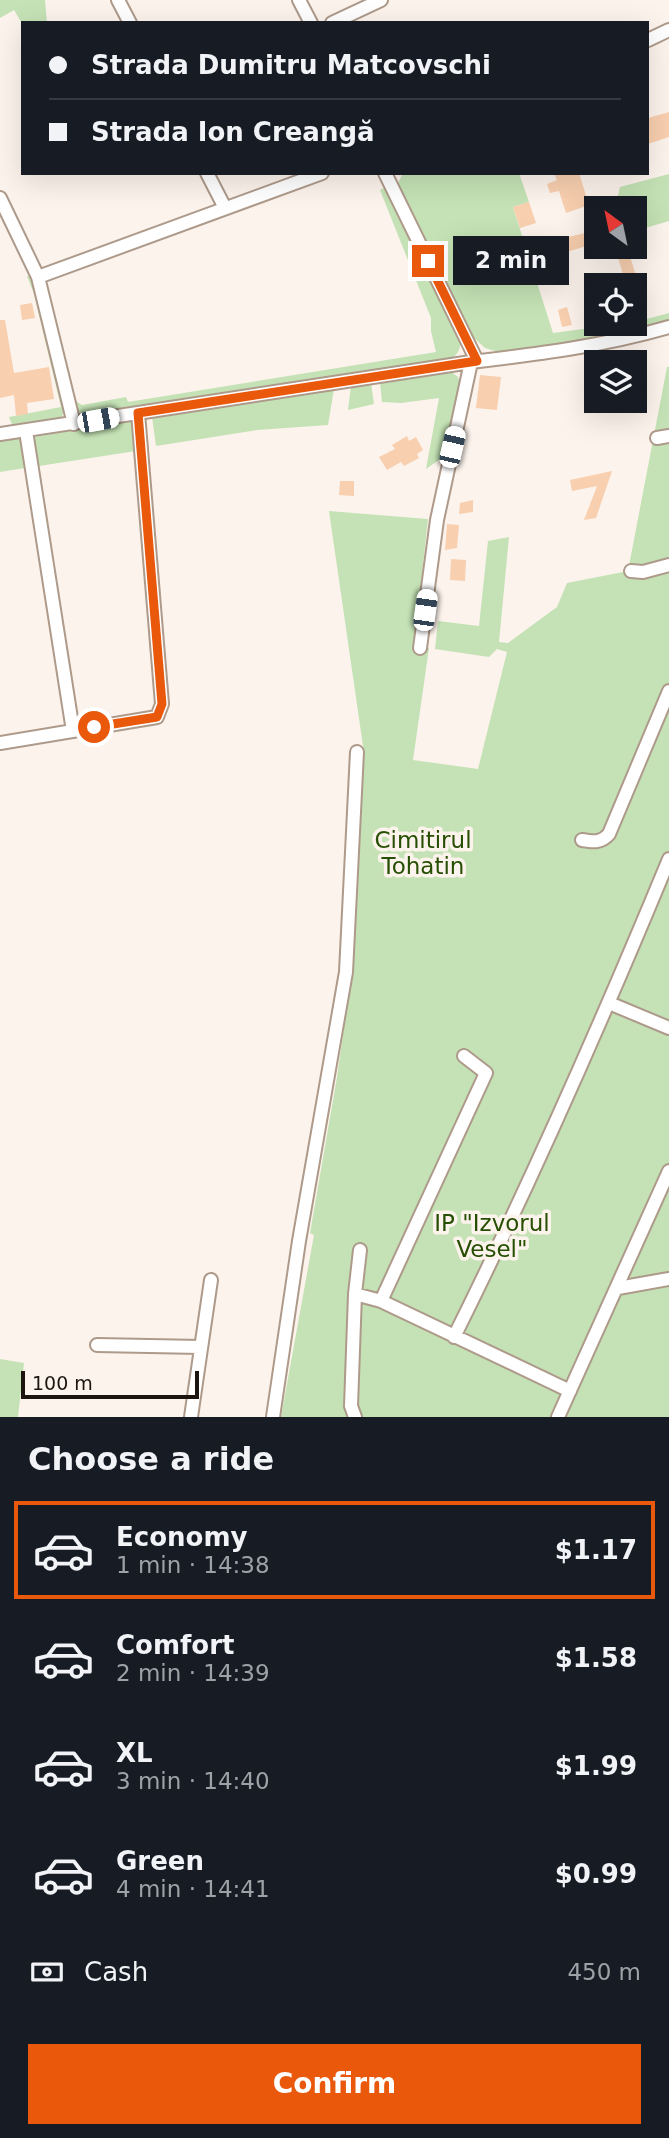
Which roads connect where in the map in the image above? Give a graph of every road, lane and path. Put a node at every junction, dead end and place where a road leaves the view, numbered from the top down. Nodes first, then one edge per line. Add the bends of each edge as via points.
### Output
1 (118, 0) edge
2 (299, 0) edge
3 (381, 0) edge
4 (129, 21) edge
5 (310, 21) edge
6 (336, 21) edge
7 (669, 30) edge
8 (649, 40) edge
9 (208, 175) edge
10 (316, 175) edge
11 (386, 175) edge
12 (396, 175) edge
13 (391, 186) junction
14 (0, 198) edge
15 (225, 208) junction
16 (38, 277) junction
17 (669, 327) edge
18 (474, 362) junction
19 (138, 413) junction
20 (74, 424) junction
21 (26, 431) junction
22 (0, 435) edge
23 (669, 565) edge
24 (631, 571) dead end
25 (420, 648) dead end
26 (669, 691) edge
27 (73, 731) junction
28 (0, 743) edge
29 (358, 751) dead end
30 (582, 840) dead end
31 (669, 859) edge
32 (609, 1003) junction
33 (669, 1028) edge
34 (464, 1056) dead end
35 (669, 1171) edge
36 (360, 1250) dead end
37 (669, 1279) edge
38 (211, 1280) dead end
39 (618, 1288) junction
40 (355, 1294) junction
41 (381, 1301) junction
42 (454, 1337) junction
43 (97, 1345) dead end
44 (201, 1347) junction
45 (570, 1391) junction
46 (191, 1417) edge
47 (273, 1417) edge
48 (355, 1417) edge
49 (558, 1417) edge

1 - 4 street
2 - 5 street
3 - 6 street
7 - 8 street
9 - 15 street
10 - 15 street
11 - 13 street
12 - 13 street
13 - 18 street
14 - 16 street
15 - 16 street
16 - 20 street
17 - 18 street via 596,345
18 - 19 street
18 - 25 street via 437,520
19 - 20 street
19 - 27 street via 162,704 157,717
20 - 21 street
21 - 22 street
21 - 27 street
23 - 24 street
26 - 30 street via 609,834 604,840
27 - 28 street
29 - 47 street via 346,972
31 - 32 street
32 - 33 street
32 - 42 street via 509,1227
34 - 41 street via 486,1073
35 - 39 street
36 - 40 street
37 - 39 street
38 - 44 street
39 - 45 street
40 - 41 street
40 - 48 street via 351,1406
41 - 42 street
42 - 45 street
43 - 44 street
44 - 46 street
45 - 49 street

